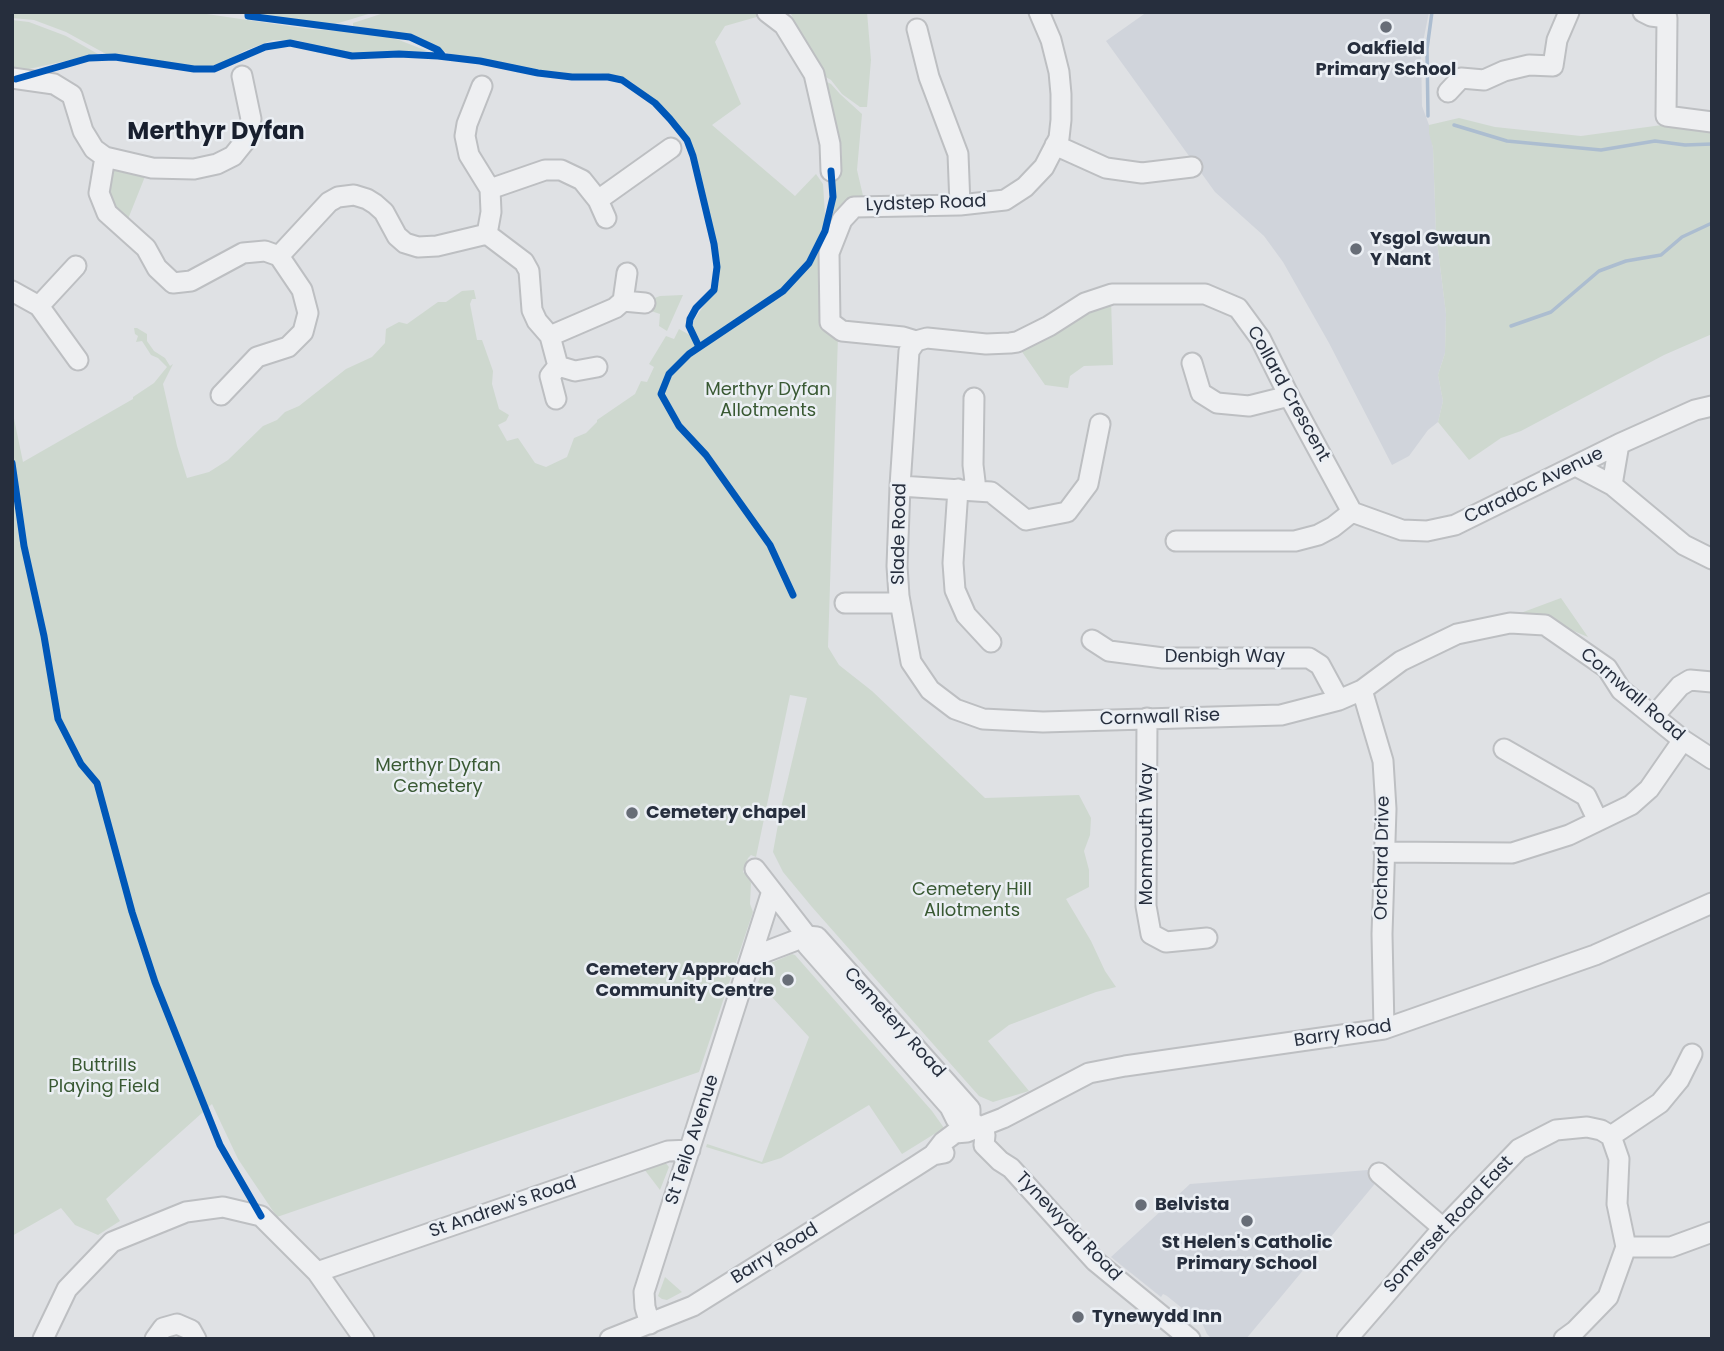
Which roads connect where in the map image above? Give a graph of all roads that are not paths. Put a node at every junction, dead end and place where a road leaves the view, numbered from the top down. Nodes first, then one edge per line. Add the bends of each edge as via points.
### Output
1 (767, 12) edge
2 (1039, 12) edge
3 (1569, 12) edge
4 (1643, 12) edge
5 (1668, 15) edge
6 (917, 29) dead end
7 (242, 76) dead end
8 (12, 78) edge
9 (482, 86) dead end
10 (1448, 92) dead end
11 (1712, 122) edge
12 (1055, 145) junction
13 (671, 148) dead end
14 (105, 157) junction
15 (1192, 167) dead end
16 (831, 171) dead end
17 (490, 189) junction
18 (960, 205) junction
19 (487, 234) junction
20 (279, 256) junction
21 (76, 266) dead end
22 (626, 273) dead end
23 (12, 291) edge
24 (623, 300) junction
25 (645, 303) dead end
26 (39, 306) junction
27 (842, 331) joint
28 (550, 336) junction
29 (916, 341) junction
30 (78, 360) dead end
31 (1192, 363) dead end
32 (558, 366) junction
33 (597, 366) dead end
34 (221, 395) dead end
35 (1289, 396) junction
36 (974, 398) dead end
37 (556, 399) dead end
38 (1712, 406) edge
39 (1100, 425) dead end
40 (1619, 444) junction
41 (1576, 466) junction
42 (900, 485) junction
43 (1612, 485) junction
44 (967, 489) junction
45 (1352, 512) junction
46 (1176, 541) dead end
47 (1712, 559) edge
48 (845, 603) dead end
49 (900, 604) junction
50 (1092, 640) dead end
51 (991, 642) dead end
52 (1712, 682) edge
53 (1362, 690) junction
54 (1339, 701) junction
55 (956, 709) joint
56 (1654, 716) junction
57 (1147, 718) junction
58 (1683, 740) junction
59 (1504, 749) dead end
60 (1712, 759) edge
61 (1598, 821) junction
62 (1384, 852) junction
63 (755, 869) dead end
64 (772, 891) junction
65 (1712, 903) edge
66 (807, 936) junction
67 (1207, 938) dead end
68 (752, 957) junction
69 (1384, 1029) junction
70 (1692, 1054) dead end
71 (975, 1129) junction
72 (1611, 1136) junction
73 (690, 1150) junction
74 (1379, 1173) dead end
75 (1443, 1228) junction
76 (1712, 1232) edge
77 (1626, 1247) junction
78 (317, 1272) junction
79 (650, 1324) junction
80 (355, 1335) edge
81 (43, 1339) edge
82 (155, 1339) edge
83 (195, 1339) edge
84 (610, 1339) edge
85 (1190, 1339) edge
86 (1347, 1339) edge
87 (1564, 1339) edge

1 - 16 street via 784,25 814,74 830,144
2 - 12 street, Lydstep Road via 1059,72 1061,120
3 - 10 street via 1553,65 1529,65 1484,80 1461,78
4 - 5 street
5 - 11 street via 1666,116
6 - 18 street via 929,77 958,154
7 - 14 street via 251,119 245,141 233,156 194,169 152,168
8 - 14 street via 54,84 72,95 83,131
9 - 17 street via 465,136 469,155
12 - 15 street via 1106,167 1142,173
12 - 18 street, Lydstep Road via 1044,167 1005,200
13 - 17 street via 602,209 582,180 561,170 528,174
14 - 20 street via 99,192 107,213 146,248 157,268 173,283 191,281 243,253 265,251
17 - 19 street
18 - 27 street, Lydstep Road via 854,207 842,220 829,253 830,323
19 - 20 street via 418,247 397,236 375,204 354,195 329,202
19 - 28 street via 524,262 529,271 531,310
20 - 34 street via 302,290 308,313 303,332 288,348 257,357
21 - 26 street
22 - 24 street
23 - 26 street
24 - 25 street
24 - 28 street via 597,318
26 - 30 street
27 - 29 street, Collard Crescent
28 - 32 street
29 - 35 street, Collard Crescent via 1010,343 1085,303 1112,294 1205,294 1238,307 1260,338
29 - 42 street, Slade Road via 909,351
31 - 35 street via 1201,393 1217,403 1250,406
32 - 33 street via 575,371
32 - 37 street via 550,376
35 - 45 street, Collard Crescent
36 - 44 street via 973,464
38 - 40 street, Caradoc Avenue
39 - 44 street via 1088,484 1067,512 1026,520 991,492
40 - 41 street, Caradoc Avenue
40 - 43 street
41 - 43 street
41 - 45 street, Caradoc Avenue via 1455,525 1427,531 1402,530
42 - 44 street
42 - 49 street, Slade Road
43 - 47 street via 1684,545
44 - 51 street via 953,563 955,590 966,615
45 - 46 street via 1318,535 1295,541
48 - 49 street
49 - 55 street, Slade Road via 911,662 930,690
50 - 54 street, Denbigh Way via 1109,651 1163,658 1309,658 1320,665
52 - 56 street via 1690,680
53 - 54 street, Cornwall Rise
53 - 56 street, Cornwall Road via 1401,661 1457,634 1510,623 1545,625 1607,668 1621,690
53 - 62 street, Orchard Drive via 1383,761
54 - 57 street, Cornwall Rise via 1281,715
55 - 57 street, Cornwall Rise via 983,719 1043,722
56 - 58 street, Cornwall Road
57 - 67 street, Monmouth Way via 1146,906 1151,934 1166,942
58 - 60 street, Cornwall Road
58 - 61 street via 1649,789 1631,805
59 - 61 street via 1586,796
61 - 62 street via 1512,853
62 - 69 street, Orchard Drive
63 - 64 street, Cemetery Road
64 - 66 street, Cemetery Road
64 - 68 street, St Teilo Avenue
65 - 69 street, Barry Road via 1595,955
66 - 68 street
66 - 71 street, Cemetery Road via 807,945 956,1119
68 - 73 street, St Teilo Avenue
69 - 71 street, Barry Road via 1100,1071
70 - 72 street via 1660,1103
71 - 79 street, Barry Road via 948,1137 933,1155 693,1306
71 - 85 street, Tynewydd Road via 984,1145 1011,1168 1095,1261
72 - 75 street, Somerset Road East via 1587,1127 1556,1130 1519,1149
72 - 77 street via 1619,1159 1617,1204
73 - 78 street, St Andrew's Road via 668,1151
73 - 79 street, St Teilo Avenue via 644,1292
74 - 75 street
75 - 86 street, Somerset Road East
76 - 77 street via 1671,1247
77 - 87 street via 1608,1297
78 - 80 street
78 - 81 street via 261,1216 223,1206 186,1212 113,1242 66,1289
79 - 84 street, Barry Road
82 - 83 street via 163,1328 177,1324 191,1330

